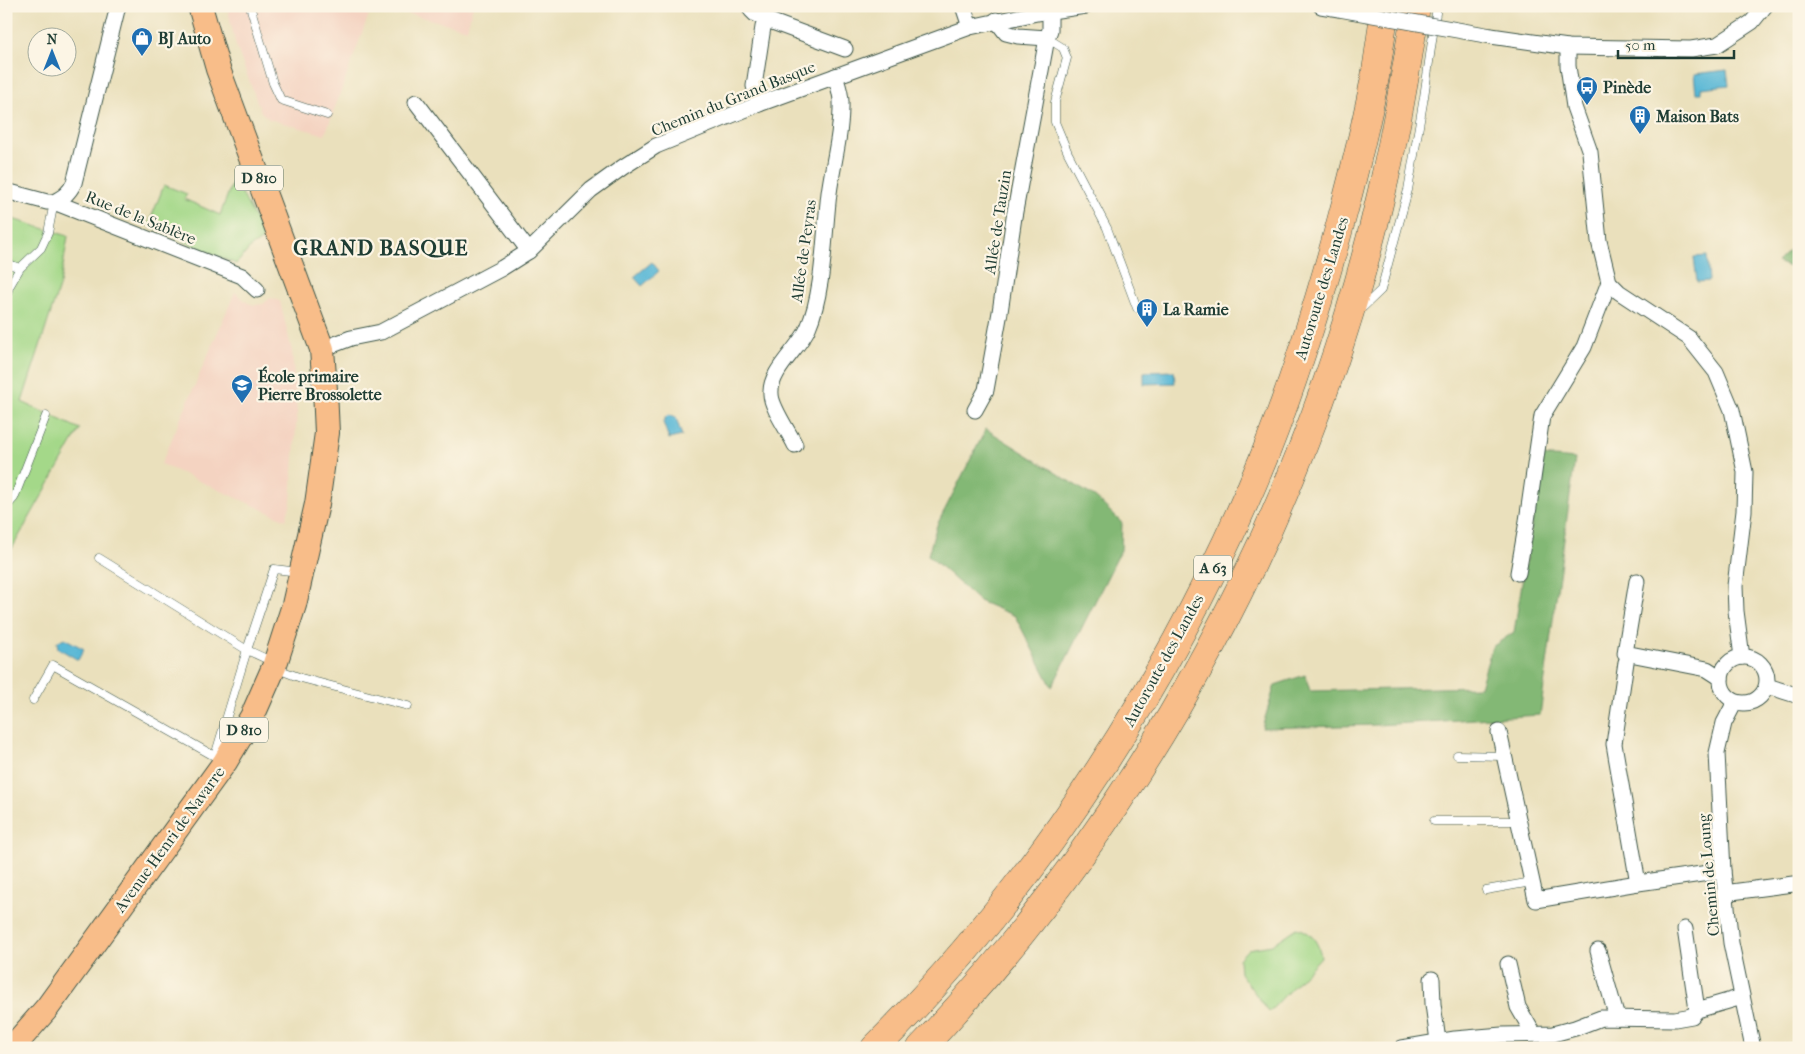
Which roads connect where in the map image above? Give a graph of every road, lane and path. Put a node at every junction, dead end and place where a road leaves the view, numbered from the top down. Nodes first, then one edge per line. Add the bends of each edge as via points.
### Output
1 (118, 6) edge
2 (200, 6) edge
3 (250, 6) edge
4 (752, 6) edge
5 (963, 6) edge
6 (1086, 6) edge
7 (1320, 6) edge
8 (1385, 6) edge
9 (1416, 6) edge
10 (1437, 6) edge
11 (1765, 6) edge
12 (1059, 9) edge
13 (767, 20) junction
14 (996, 20) junction
15 (970, 27) junction
16 (1047, 38) junction
17 (1568, 47) junction
18 (845, 49) dead end
19 (835, 76) junction
20 (416, 102) dead end
21 (759, 104) junction
22 (327, 115) dead end
23 (6, 191) edge
24 (54, 202) junction
25 (529, 251) junction
26 (6, 263) edge
27 (20, 268) junction
28 (1609, 282) junction
29 (257, 290) dead end
30 (6, 296) edge
31 (1137, 308) dead end
32 (1345, 324) junction
33 (322, 349) junction
34 (975, 410) dead end
35 (46, 416) dead end
36 (795, 445) dead end
37 (6, 507) edge
38 (99, 558) dead end
39 (301, 573) junction
40 (1518, 573) dead end
41 (1637, 581) dead end
42 (247, 650) junction
43 (1742, 657) junction
44 (1626, 662) dead end
45 (274, 665) junction
46 (1721, 678) junction
47 (1767, 686) junction
48 (1799, 696) edge
49 (33, 700) dead end
50 (1735, 702) junction
51 (408, 706) dead end
52 (1499, 732) dead end
53 (1457, 755) dead end
54 (1505, 756) junction
55 (220, 759) junction
56 (1434, 821) dead end
57 (1519, 821) junction
58 (1723, 871) junction
59 (1532, 882) junction
60 (1638, 883) junction
61 (1799, 885) edge
62 (1486, 890) dead end
63 (1724, 893) junction
64 (1684, 929) dead end
65 (1598, 950) dead end
66 (1508, 964) dead end
67 (1432, 979) dead end
68 (1742, 997) junction
69 (1698, 1010) junction
70 (1617, 1018) junction
71 (1533, 1033) junction
72 (1438, 1041) junction
73 (12, 1048) edge
74 (875, 1048) edge
75 (921, 1048) edge
76 (1402, 1048) edge
77 (1753, 1048) edge

1 - 24 street via 74,183 70,191
2 - 33 main road, Avenue Henri de Navarre / D 810 via 218,69
3 - 22 lane via 281,100
4 - 13 street via 755,14
5 - 15 street
6 - 12 street, Chemin du Grand Basque
7 - 17 street, bridge
8 - 74 highway, Autoroute des Landes / A 63 via 1356,166 1325,282 1265,452 1207,580 1114,746 1047,844 954,962
9 - 32 highway, Autoroute des Landes / A 63 via 1404,86 1382,193
10 - 32 lane via 1408,190 1381,290
11 - 17 street via 1752,22 1717,45 1690,48
12 - 14 street, Chemin du Grand Basque
12 - 16 street, Allée de Tauzin
13 - 18 street
13 - 21 street via 763,27 754,86
14 - 15 street, Chemin du Grand Basque
14 - 16 street via 1006,33
15 - 19 street, Chemin du Grand Basque
16 - 31 lane via 1063,48 1066,58 1056,102 1056,122 1068,153 1107,228
16 - 34 street, Allée de Tauzin via 986,390
17 - 28 street via 1574,107 1590,152 1599,241
19 - 21 street, Chemin du Grand Basque
19 - 36 street, Allée de Peyras via 841,119 818,296 808,329 772,382 770,393
20 - 25 street
21 - 25 street, Chemin du Grand Basque via 656,146 623,167 591,190
23 - 24 street, Rue de la Sablère
24 - 27 lane via 48,233 41,248
24 - 29 street, Rue de la Sablère via 242,276
25 - 33 street, Chemin du Grand Basque via 381,332 351,338
26 - 27 lane
27 - 30 lane
28 - 40 street via 1584,347 1542,416
28 - 43 street via 1689,338 1716,372 1732,410 1745,472 1735,586
32 - 75 highway, Autoroute des Landes / A 63 via 1296,463 1260,546 1179,702 1125,789 1026,927
33 - 39 main road, Avenue Henri de Navarre / D 810 via 327,433 317,504
35 - 37 lane via 14,498
38 - 42 lane
39 - 42 lane via 274,569
39 - 45 main road, Avenue Henri de Navarre / D 810
41 - 46 street via 1625,653 1707,669
42 - 45 lane
42 - 55 lane
43 - 46 street via 1728,664
43 - 47 street via 1762,665 1768,678
44 - 60 street via 1614,744
45 - 51 lane via 301,678
45 - 55 main road, Avenue Henri de Navarre / D 810 via 252,717
46 - 50 street via 1724,692
47 - 48 street
47 - 50 street via 1764,693 1751,703
49 - 55 lane via 53,665
50 - 58 street, Chemin de Loung via 1724,723 1717,753
52 - 54 street
53 - 54 lane
54 - 57 street
55 - 73 main road, Avenue Henri de Navarre / D 810 via 63,987
56 - 57 lane
57 - 59 street
58 - 60 street
58 - 63 street, Chemin de Loung
59 - 60 street via 1536,900
59 - 62 lane
61 - 63 street
63 - 68 street, Chemin de Loung
64 - 69 street
65 - 70 street
66 - 71 street via 1518,1007
67 - 72 street
68 - 69 street
68 - 77 street, Chemin de Loung
69 - 70 street via 1692,1016 1675,1019
70 - 71 street via 1601,1018 1553,1034
71 - 72 street
72 - 76 street

